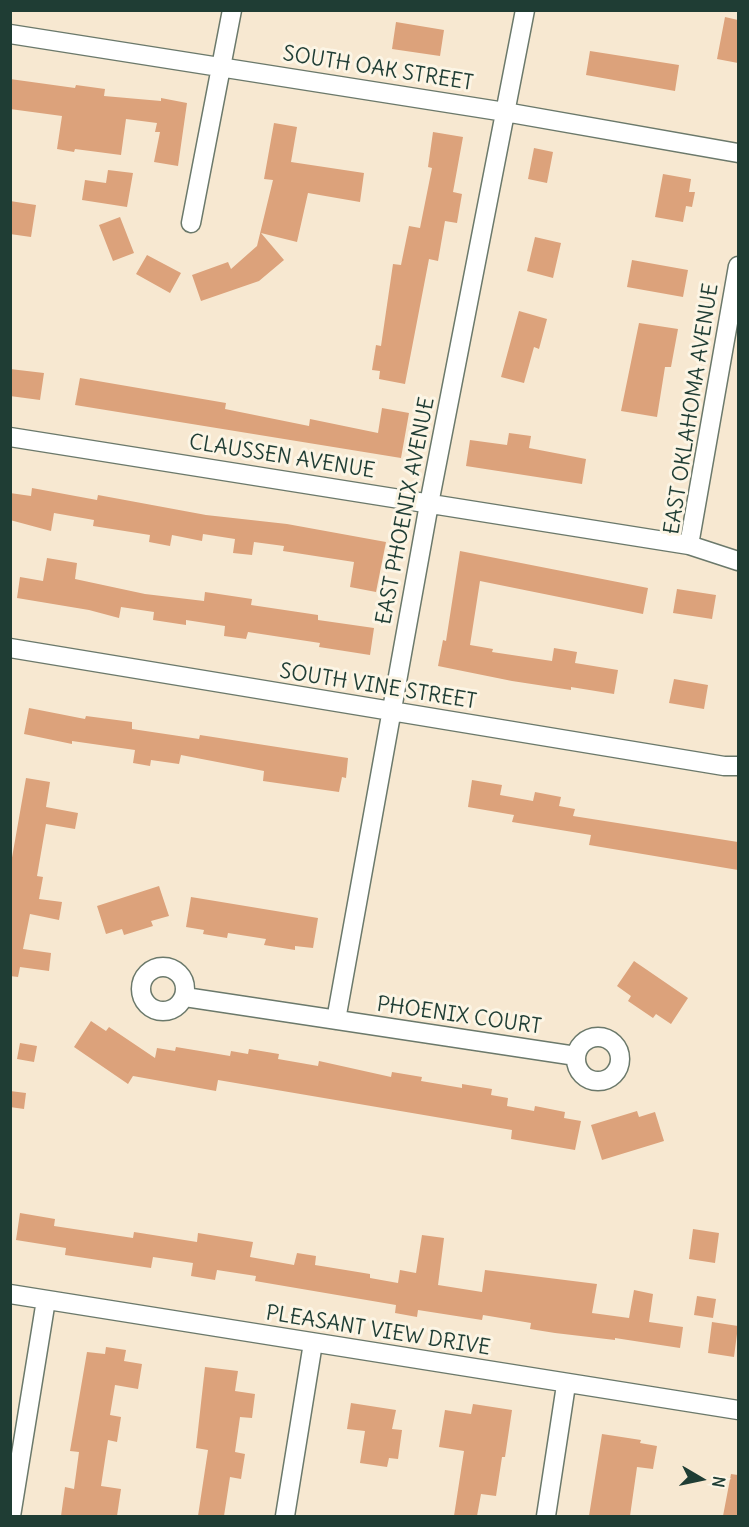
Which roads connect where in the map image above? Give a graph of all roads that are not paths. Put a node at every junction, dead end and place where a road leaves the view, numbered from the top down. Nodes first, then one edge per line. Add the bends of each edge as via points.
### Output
1 (232, 10) edge
2 (525, 10) edge
3 (10, 34) edge
4 (222, 68) junction
5 (505, 112) junction
6 (738, 153) edge
7 (192, 223) dead end
8 (738, 266) edge
9 (10, 437) edge
10 (429, 504) junction
11 (689, 545) junction
12 (738, 561) edge
13 (11, 649) edge
14 (392, 712) junction
15 (738, 762) edge
16 (184, 997) dead end
17 (336, 1020) junction
18 (576, 1056) dead end
19 (10, 1294) edge
20 (46, 1300) junction
21 (313, 1343) junction
22 (566, 1385) junction
23 (738, 1410) edge
24 (11, 1516) edge
25 (285, 1516) edge
26 (546, 1516) edge

1 - 4 street
2 - 5 street, EAST PHOENIX AVENUE
3 - 4 street, SOUTH OAK STREET
4 - 5 street, SOUTH OAK STREET
4 - 7 street
5 - 6 street, SOUTH OAK STREET
5 - 10 street, EAST PHOENIX AVENUE
8 - 11 street, EAST OKLAHOMA AVENUE
9 - 10 street, CLAUSSEN AVENUE
10 - 11 street, CLAUSSEN AVENUE
10 - 14 street, EAST PHOENIX AVENUE
11 - 12 street, EAST OKLAHOMA AVENUE
13 - 14 street, SOUTH VINE STREET
14 - 15 street, SOUTH VINE STREET
14 - 17 street, EAST PHOENIX AVENUE
16 - 17 street, PHOENIX COURT
17 - 18 street, PHOENIX COURT
19 - 20 street, PLEASANT VIEW DRIVE
20 - 21 street, PLEASANT VIEW DRIVE
20 - 24 street
21 - 22 street, PLEASANT VIEW DRIVE
21 - 25 street
22 - 23 street, PLEASANT VIEW DRIVE
22 - 26 street

